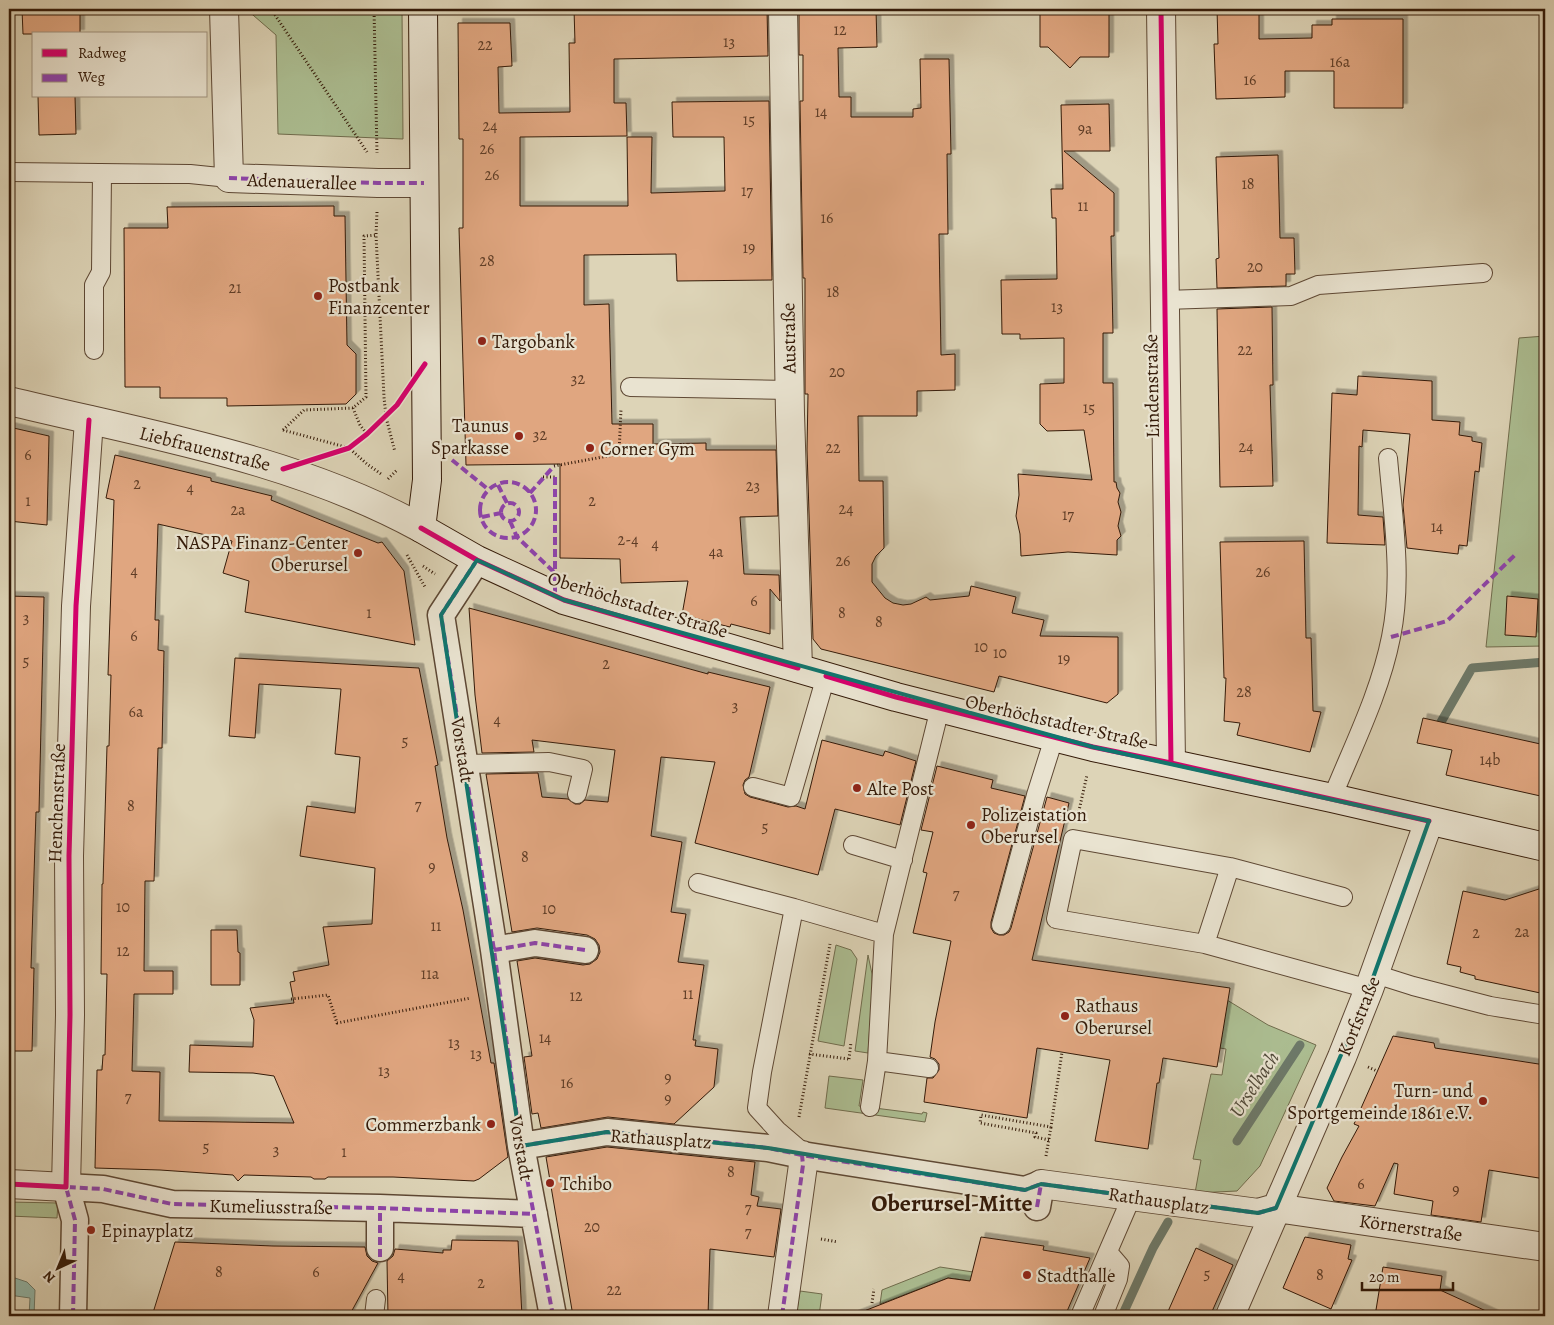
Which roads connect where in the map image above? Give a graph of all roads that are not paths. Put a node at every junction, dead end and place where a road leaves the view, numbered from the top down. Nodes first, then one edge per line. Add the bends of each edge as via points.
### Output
1 (224, 9) edge
2 (422, 9) edge
3 (783, 9) edge
4 (1161, 9) edge
5 (9, 172) edge
6 (102, 173) junction
7 (229, 178) junction
8 (424, 183) junction
9 (1483, 273) dead end
10 (1165, 300) junction
11 (94, 350) dead end
12 (630, 387) road end
13 (789, 390) junction
14 (9, 401) edge
15 (89, 420) junction
16 (1388, 458) dead end
17 (421, 528) junction
18 (477, 560) junction
19 (798, 668) junction
20 (826, 676) junction
21 (940, 708) junction
22 (1054, 738) junction
23 (1170, 763) junction
24 (466, 764) junction
25 (753, 787) dead end
26 (578, 794) dead end
27 (1332, 798) junction
28 (1429, 821) junction
29 (853, 845) dead end
30 (1545, 847) edge
31 (904, 860) junction
32 (1230, 867) junction
33 (698, 883) dead end
34 (1343, 897) dead end
35 (794, 908) junction
36 (1001, 925) dead end
37 (884, 934) junction
38 (1205, 944) junction
39 (494, 950) junction
40 (586, 950) dead end
41 (1372, 982) junction
42 (1545, 1015) edge
43 (877, 1060) junction
44 (929, 1068) dead end
45 (870, 1107) dead end
46 (521, 1146) junction
47 (802, 1155) junction
48 (9, 1184) edge
49 (66, 1187) junction
50 (1039, 1195) joint
51 (1132, 1196) junction
52 (380, 1208) junction
53 (1276, 1208) junction
54 (534, 1214) junction
55 (1545, 1247) edge
56 (380, 1248) dead end
57 (1108, 1252) junction
58 (73, 1316) edge
59 (553, 1316) edge
60 (782, 1316) edge
61 (1080, 1316) edge
62 (1103, 1316) edge
63 (1230, 1316) edge

1 - 7 street, Adenauerallee
2 - 8 street
3 - 13 street, Austraße
4 - 10 street, Lindenstraße
5 - 6 lane
6 - 7 lane
6 - 11 lane via 101,272 94,285
7 - 8 street, Adenauerallee via 378,175
8 - 17 street via 427,480
9 - 10 lane via 1318,286 1292,296
10 - 23 street, Lindenstraße
12 - 13 lane
13 - 19 street, Austraße
14 - 15 street, Liebfrauenstraße
15 - 17 street, Liebfrauenstraße via 183,440 284,469 391,511
15 - 49 street, Henchenstraße via 76,606 69,856
16 - 27 lane via 1397,590 1391,637 1377,688
17 - 18 street, Oberhöchstadter Straße
18 - 19 street, Oberhöchstadter Straße via 564,600
18 - 24 street, Vorstadt via 441,615
19 - 20 street, Oberhöchstadter Straße
20 - 21 street, Oberhöchstadter Straße
20 - 25 lane via 791,797
21 - 22 street, Oberhöchstadter Straße
21 - 31 lane
22 - 23 street, Oberhöchstadter Straße
22 - 36 lane
23 - 27 street, Oberhöchstadter Straße
24 - 26 lane via 549,762 583,769
24 - 39 street, Vorstadt
27 - 28 street, Oberhöchstadter Straße
28 - 30 street, Oberhöchstadter Straße
28 - 41 street, Korfstraße
29 - 31 lane
31 - 37 lane
32 - 34 lane
32 - 38 lane
32 - 38 lane via 1073,839 1056,918
33 - 35 lane
35 - 37 lane
35 - 47 lane via 757,1108
37 - 43 lane
38 - 41 lane
39 - 40 street via 536,943
39 - 46 street, Vorstadt
41 - 42 lane via 1413,986 1490,1006
41 - 53 street, Korfstraße
43 - 44 lane
43 - 45 lane
46 - 47 street, Rathausplatz via 607,1132 768,1148
46 - 54 street, Vorstadt
47 - 50 street, Rathausplatz via 1025,1190
47 - 60 street
48 - 49 street, Kumeliusstraße
49 - 52 street, Kumeliusstraße via 103,1189 172,1204
49 - 58 street via 75,1220
50 - 51 street, Rathausplatz
51 - 53 street, Rathausplatz via 1258,1213
51 - 57 lane
52 - 54 street, Kumeliusstraße
52 - 56 street
53 - 55 street, Körnerstraße
53 - 63 street, Korfstraße
54 - 59 street, Vorstadt
57 - 61 lane
57 - 62 lane via 1120,1266 1118,1280

